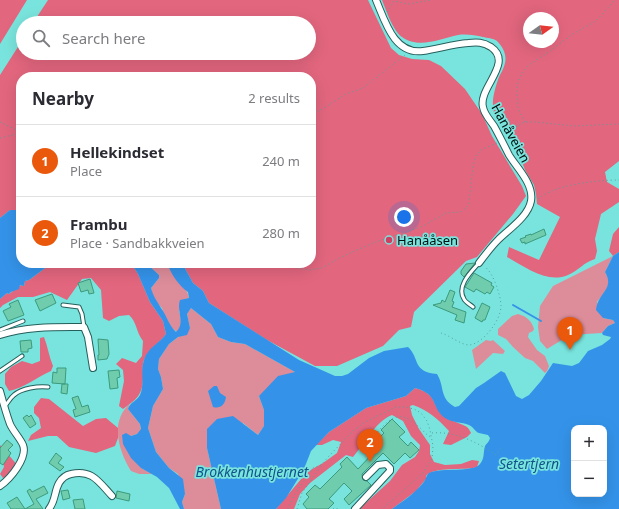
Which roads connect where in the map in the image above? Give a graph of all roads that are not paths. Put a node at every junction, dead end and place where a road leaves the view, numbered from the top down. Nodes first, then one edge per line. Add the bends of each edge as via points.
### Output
1 (376, 0) edge
2 (479, 263) joint
3 (64, 305) dead end
4 (473, 307) dead end
5 (23, 321) dead end
6 (84, 327) junction
7 (0, 330) edge
8 (0, 335) edge
9 (22, 356) dead end
10 (93, 368) dead end
11 (0, 371) edge
12 (48, 386) dead end
13 (0, 391) edge
14 (4, 407) junction
15 (366, 477) dead end
16 (0, 486) edge
17 (112, 496) dead end
18 (49, 509) edge
19 (355, 509) edge

1 - 2 street, Hanåveien via 393,36 403,48 422,52 480,42 497,52 497,69 484,95 482,107 528,185 531,203
2 - 4 lane via 468,276 462,289 464,299
3 - 6 lane via 79,307
5 - 7 lane
6 - 8 street via 44,328
6 - 10 street
9 - 11 lane
12 - 14 lane via 18,392
13 - 14 street
14 - 16 street via 24,450 13,474
15 - 19 street via 378,465 386,464 390,468
17 - 18 street via 90,474 79,472 66,475 60,481 56,498

